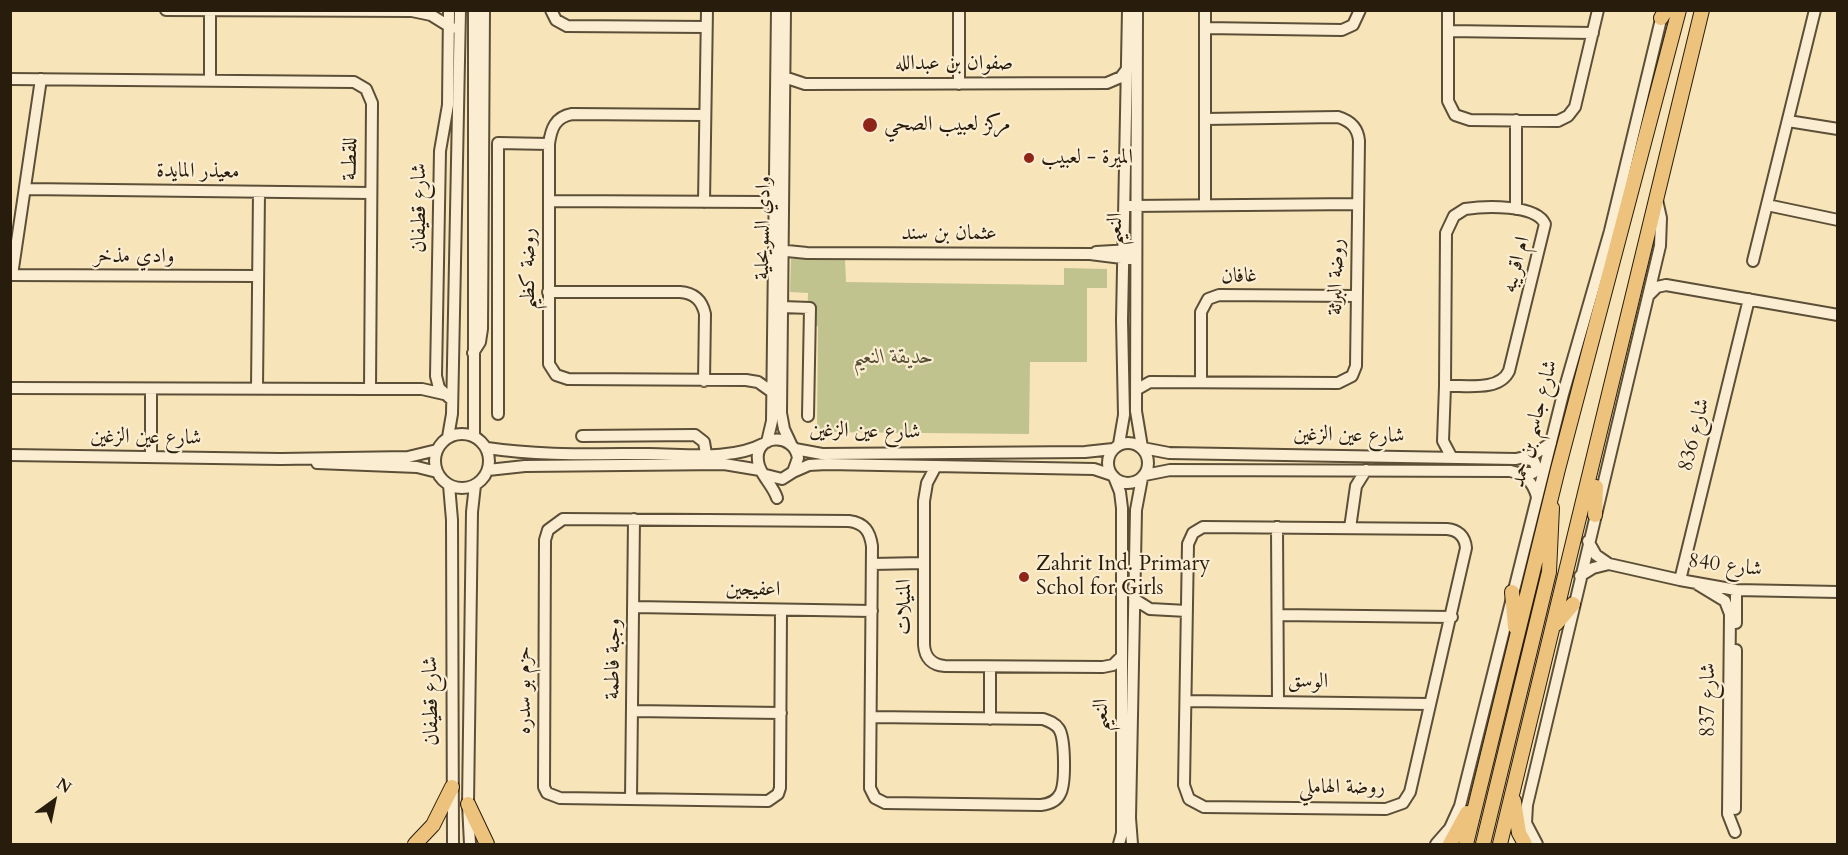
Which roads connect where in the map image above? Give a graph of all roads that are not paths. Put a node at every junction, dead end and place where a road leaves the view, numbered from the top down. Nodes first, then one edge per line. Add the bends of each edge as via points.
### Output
1 (165, 10) edge
2 (449, 10) edge
3 (460, 10) edge
4 (474, 10) edge
5 (483, 10) edge
6 (551, 10) edge
7 (707, 10) edge
8 (777, 10) edge
9 (785, 10) edge
10 (954, 10) edge
11 (959, 10) edge
12 (1128, 10) edge
13 (1137, 10) edge
14 (1205, 10) edge
15 (1360, 10) edge
16 (1448, 10) edge
17 (1599, 10) edge
18 (1679, 10) edge
19 (1702, 10) edge
20 (1815, 10) edge
21 (210, 11) edge
22 (415, 11) edge
23 (1664, 13) edge
24 (449, 26) junction
25 (706, 27) junction
26 (1205, 28) junction
27 (1448, 32) junction
28 (1593, 33) junction
29 (460, 34) junction
30 (1127, 69) junction
31 (780, 76) junction
32 (10, 79) edge
33 (41, 79) junction
34 (210, 80) junction
35 (956, 84) junction
36 (704, 115) junction
37 (1204, 119) junction
38 (1516, 120) junction
39 (1788, 121) junction
40 (1838, 129) edge
41 (443, 134) junction
42 (549, 144) junction
43 (457, 159) junction
44 (26, 189) junction
45 (259, 192) junction
46 (370, 193) junction
47 (1658, 200) junction
48 (549, 201) junction
49 (704, 202) junction
50 (779, 203) junction
51 (1131, 203) junction
52 (1205, 204) junction
53 (1358, 204) junction
54 (1767, 205) junction
55 (1515, 209) junction
56 (1838, 220) edge
57 (778, 253) junction
58 (1130, 254) junction
59 (1754, 261) dead end
60 (1654, 268) junction
61 (11, 275) edge
62 (258, 276) junction
63 (1666, 285) junction
64 (548, 292) junction
65 (454, 294) junction
66 (1356, 296) junction
67 (1648, 297) junction
68 (1749, 299) junction
69 (782, 307) junction
70 (1838, 315) edge
71 (473, 353) junction
72 (436, 361) junction
73 (772, 366) junction
74 (1136, 372) junction
75 (746, 380) junction
76 (704, 381) junction
77 (1201, 381) junction
78 (436, 382) junction
79 (1150, 382) junction
80 (1445, 386) junction
81 (10, 388) edge
82 (257, 388) junction
83 (151, 389) junction
84 (370, 389) junction
85 (422, 389) junction
86 (1136, 390) junction
87 (772, 392) junction
88 (448, 397) junction
89 (498, 414) dead end
90 (808, 416) dead end
91 (474, 436) junction
92 (582, 436) dead end
93 (448, 437) junction
94 (1443, 441) junction
95 (1551, 442) junction
96 (765, 443) junction
97 (793, 446) junction
98 (1116, 446) junction
99 (487, 448) junction
100 (1142, 448) junction
101 (437, 450) junction
102 (1597, 452) junction
103 (706, 454) junction
104 (10, 455) edge
105 (151, 457) junction
106 (1434, 457) junction
107 (1452, 458) junction
108 (1523, 458) junction
109 (281, 459) junction
110 (936, 466) junction
111 (488, 470) junction
112 (1344, 470) junction
113 (1366, 470) junction
114 (437, 472) junction
115 (763, 472) junction
116 (1521, 473) junction
117 (790, 475) junction
118 (1113, 476) junction
119 (1144, 476) junction
120 (449, 485) junction
121 (475, 485) junction
122 (1356, 486) junction
123 (1537, 497) junction
124 (1551, 497) junction
125 (777, 498) junction
126 (1595, 515) junction
127 (634, 519) junction
128 (776, 521) junction
129 (1277, 527) junction
130 (1350, 528) junction
131 (1588, 541) junction
132 (924, 563) junction
133 (872, 564) junction
134 (1609, 564) junction
135 (1580, 576) junction
136 (1680, 580) junction
137 (1697, 584) junction
138 (1736, 590) junction
139 (1512, 592) junction
140 (1838, 592) edge
141 (1134, 598) junction
142 (1573, 604) junction
143 (634, 607) junction
144 (1150, 609) junction
145 (781, 610) junction
146 (872, 611) junction
147 (1187, 611) junction
148 (1278, 615) junction
149 (1452, 617) junction
150 (1134, 620) junction
151 (1554, 626) junction
152 (1516, 635) junction
153 (1121, 657) junction
154 (990, 667) junction
155 (1186, 700) junction
156 (1278, 702) junction
157 (1430, 704) junction
158 (633, 711) junction
159 (781, 713) junction
160 (871, 717) junction
161 (990, 719) junction
162 (1481, 784) junction
163 (452, 788) junction
164 (1512, 796) junction
165 (631, 799) junction
166 (468, 804) junction
167 (1735, 832) junction
168 (414, 844) edge
169 (453, 844) edge
170 (470, 844) edge
171 (487, 844) edge
172 (1119, 844) edge
173 (1132, 844) edge
174 (1441, 844) edge
175 (1466, 844) edge
176 (1484, 844) edge
177 (1500, 844) edge
178 (1532, 844) edge
179 (1734, 844) edge

1 - 21 street
2 - 24 street, شارع قطيفان
3 - 29 street, شارع قطيفان
4 - 71 street
5 - 71 street via 482,329
6 - 25 street via 556,20 567,26
7 - 25 street
8 - 31 street, وادي السويحلية
9 - 31 street, وادي السويحلية
10 - 35 street
11 - 35 street
12 - 30 street, النعيم
13 - 51 street, النعيم
14 - 26 street
15 - 26 street via 1353,25 1342,30
16 - 27 street
17 - 28 street
18 - 124 main road, شارع جاسم بن حمد
19 - 47 main road
20 - 39 street
21 - 22 street
21 - 34 street
22 - 24 street
23 - 95 street, شارع جاسم بن حمد via 1610,231
24 - 29 street
24 - 41 street, شارع قطيفان via 448,105
25 - 36 street
26 - 37 street
27 - 28 street
27 - 38 street via 1448,101 1452,111 1464,120
28 - 38 street via 1572,112 1558,120
29 - 43 street, شارع قطيفان
30 - 35 street, صفوان بن عبدالله via 1107,84
30 - 51 street, النعيم
31 - 35 street, صفوان بن عبدالله via 805,84
31 - 50 street, وادي السويحلية
32 - 33 street, للقطــة
33 - 34 street, للقطــة
33 - 44 street
34 - 46 street, للقطــة via 359,84 369,93 372,103
36 - 42 street, روضة كظيم via 567,115 554,124
36 - 49 street
37 - 52 street
37 - 53 street, روضة البرثة via 1345,119 1358,134
38 - 55 street
39 - 40 street
39 - 54 street
41 - 43 street
41 - 72 street, شارع قطيفان
42 - 48 street, روضة كظيم
42 - 89 street via 498,143
43 - 65 street, شارع قطيفان
44 - 45 street, معيذر المايدة
44 - 61 street
45 - 46 street, معيذر المايدة
45 - 62 street
46 - 84 street, للقطــة
47 - 60 street via 1661,237
47 - 102 main road
48 - 49 street
48 - 64 street, روضة كظيم
49 - 50 street
50 - 57 street, وادي السويحلية
51 - 52 street
51 - 58 street, النعيم
52 - 53 street
53 - 66 street, روضة البرثة
54 - 56 street
54 - 59 street
55 - 80 street, ام اقريبه via 1465,209 1447,227
55 - 80 street, ام اقريبه via 1539,214 1546,230 1509,371 1492,385
57 - 58 street, عثمان بن سند
57 - 69 street, وادي السويحلية
57 - 73 street, وادي السويحلية
58 - 74 street, النعيم
58 - 98 street, النعيم via 1122,320 1124,415
60 - 63 street
60 - 67 street
61 - 62 street, وادي مذخر
62 - 82 street
63 - 67 street via 1657,287
63 - 68 street
64 - 76 street, روضة كظيم via 549,364 561,378
64 - 76 street via 693,295 705,314
65 - 72 street via 447,309 445,345
65 - 88 street, شارع قطيفان
66 - 77 street, غافان via 1208,298 1201,312
66 - 77 street, روضة البرثة via 1356,366 1348,380
67 - 126 street
68 - 70 street
68 - 136 street, شارع 836
69 - 90 street via 810,308
69 - 97 street, وادي السويحلية via 782,413 784,429
71 - 91 street
72 - 78 street, شارع قطيفان
73 - 75 street, روضة كظيم via 764,375
73 - 87 street, وادي السويحلية
74 - 79 street
74 - 86 street, النعيم
75 - 76 street, روضة كظيم
75 - 87 street, روضة كظيم via 758,382
77 - 79 street, روضة البرثة
78 - 85 street
78 - 88 street
79 - 86 street, روضة البرثة
80 - 94 street, ام اقريبه
81 - 83 street
82 - 83 street
82 - 84 street
83 - 105 street
84 - 85 street
85 - 88 street
86 - 100 street, النعيم
87 - 96 street, وادي السويحلية via 772,421
88 - 93 street, شارع قطيفان via 452,418
91 - 93 street via 460,433
91 - 99 street
92 - 103 street via 694,435 704,442
93 - 101 street
94 - 106 street, ام اقريبه
94 - 107 street, ام اقريبه
95 - 108 street, شارع عين الزغين via 1538,453
95 - 123 street, شارع جاسم بن حمد
96 - 97 street via 782,439
96 - 103 street via 741,452
96 - 115 street via 757,459
97 - 98 street, شارع عين الزغين via 822,454 1085,452
97 - 117 street via 798,463
98 - 100 street via 1131,442
98 - 118 street via 1108,465
99 - 103 street via 546,454
99 - 111 street
100 - 106 street, شارع عين الزغين via 1169,453
100 - 119 street via 1149,464
101 - 109 street, شارع عين الزغين via 408,457
101 - 114 street
102 - 126 main road
102 - 151 main road
104 - 105 street, شارع عين الزغين
105 - 109 street, شارع عين الزغين
106 - 107 street, شارع عين الزغين
107 - 108 street, شارع عين الزغين
108 - 116 street via 1534,461 1537,468 1533,473
109 - 114 street, شارع عين الزغين via 417,467
110 - 117 street, شارع عين الزغين via 821,464
110 - 118 street, شارع عين الزغين via 1094,469
110 - 132 street, المنيلات via 925,489
111 - 115 street via 525,466 712,464 738,465
111 - 121 street
112 - 113 street, شارع عين الزغين
112 - 119 street, شارع عين الزغين via 1170,470
112 - 122 street
113 - 116 street, شارع عين الزغين
113 - 122 street
114 - 120 street
115 - 117 street via 776,479
115 - 125 street
116 - 123 street via 1533,485
117 - 125 street
118 - 119 street via 1128,483
118 - 153 street, النعيم via 1122,503
119 - 141 street, النعيم via 1136,504
120 - 121 street
120 - 163 street, شارع قطيفان
121 - 166 street
122 - 130 street
123 - 139 street, شارع جاسم بن حمد
124 - 152 main road, شارع جاسم بن حمد
124 - 176 main road via 1554,522 1549,572
125 - 128 street
126 - 131 street
127 - 128 street, حزم بو سدره
127 - 143 street, وجبة فاطمة
127 - 165 street, حزم بو سدره via 563,519 548,530 545,540 544,787 547,793 560,798
128 - 133 street, حزم بو سدره via 859,524 870,533
129 - 130 street, روضة الهاملي
129 - 147 street, روضة الهاملي via 1203,527 1193,534 1188,544
129 - 148 street
130 - 149 street, روضة الهاملي via 1447,529 1461,534 1466,548
131 - 134 street via 1596,555
131 - 135 street
132 - 133 street
132 - 154 street, المنيلات via 924,645 928,658 940,666
133 - 146 street, حزم بو سدره
134 - 135 street via 1593,567
134 - 136 street, شارع 840
135 - 142 street
136 - 137 street, شارع 840
137 - 138 street, شارع 840
137 - 167 street, شارع 837 via 1725,601 1730,614 1728,814
138 - 140 street, شارع 840
138 - 167 street, شارع 837
139 - 152 main road
139 - 174 street, شارع جاسم بن حمد via 1460,806
141 - 144 street
141 - 150 street, النعيم
142 - 151 main road
142 - 178 street via 1527,805 1526,824
143 - 145 street, اعفيجين
143 - 158 street, وجبة فاطمة
144 - 147 street
144 - 150 street
145 - 146 street, اعفيجين
145 - 159 street, حزم بو سدره
146 - 160 street, حزم بو سدره
147 - 155 street, روضة الهاملي
148 - 149 street
148 - 156 street
149 - 157 street, روضة الهاملي
150 - 173 street, النعيم
151 - 164 main road
152 - 162 main road, شارع جاسم بن حمد
153 - 154 street, المنيلات via 1110,666
153 - 172 street, النعيم
154 - 161 street
155 - 156 street, الوسق
155 - 157 street, روضة الهاملي via 1184,789 1191,801 1204,807 1395,807 1410,792
156 - 157 street, الوسق
158 - 159 street
158 - 165 street, وجبة فاطمة
159 - 165 street, حزم بو سدره via 780,788 774,798
160 - 161 street, حزم بو سدره
160 - 161 street, حزم بو سدره via 870,788 879,801 1041,805 1053,802 1062,788 1063,739 1059,730 1043,719
162 - 174 main road via 1461,828
162 - 175 main road, شارع جاسم بن حمد
163 - 168 main road via 433,825
163 - 169 street, شارع قطيفان
164 - 177 main road
164 - 178 main road via 1519,833
166 - 170 street
166 - 171 main road
167 - 179 street, شارع 837

